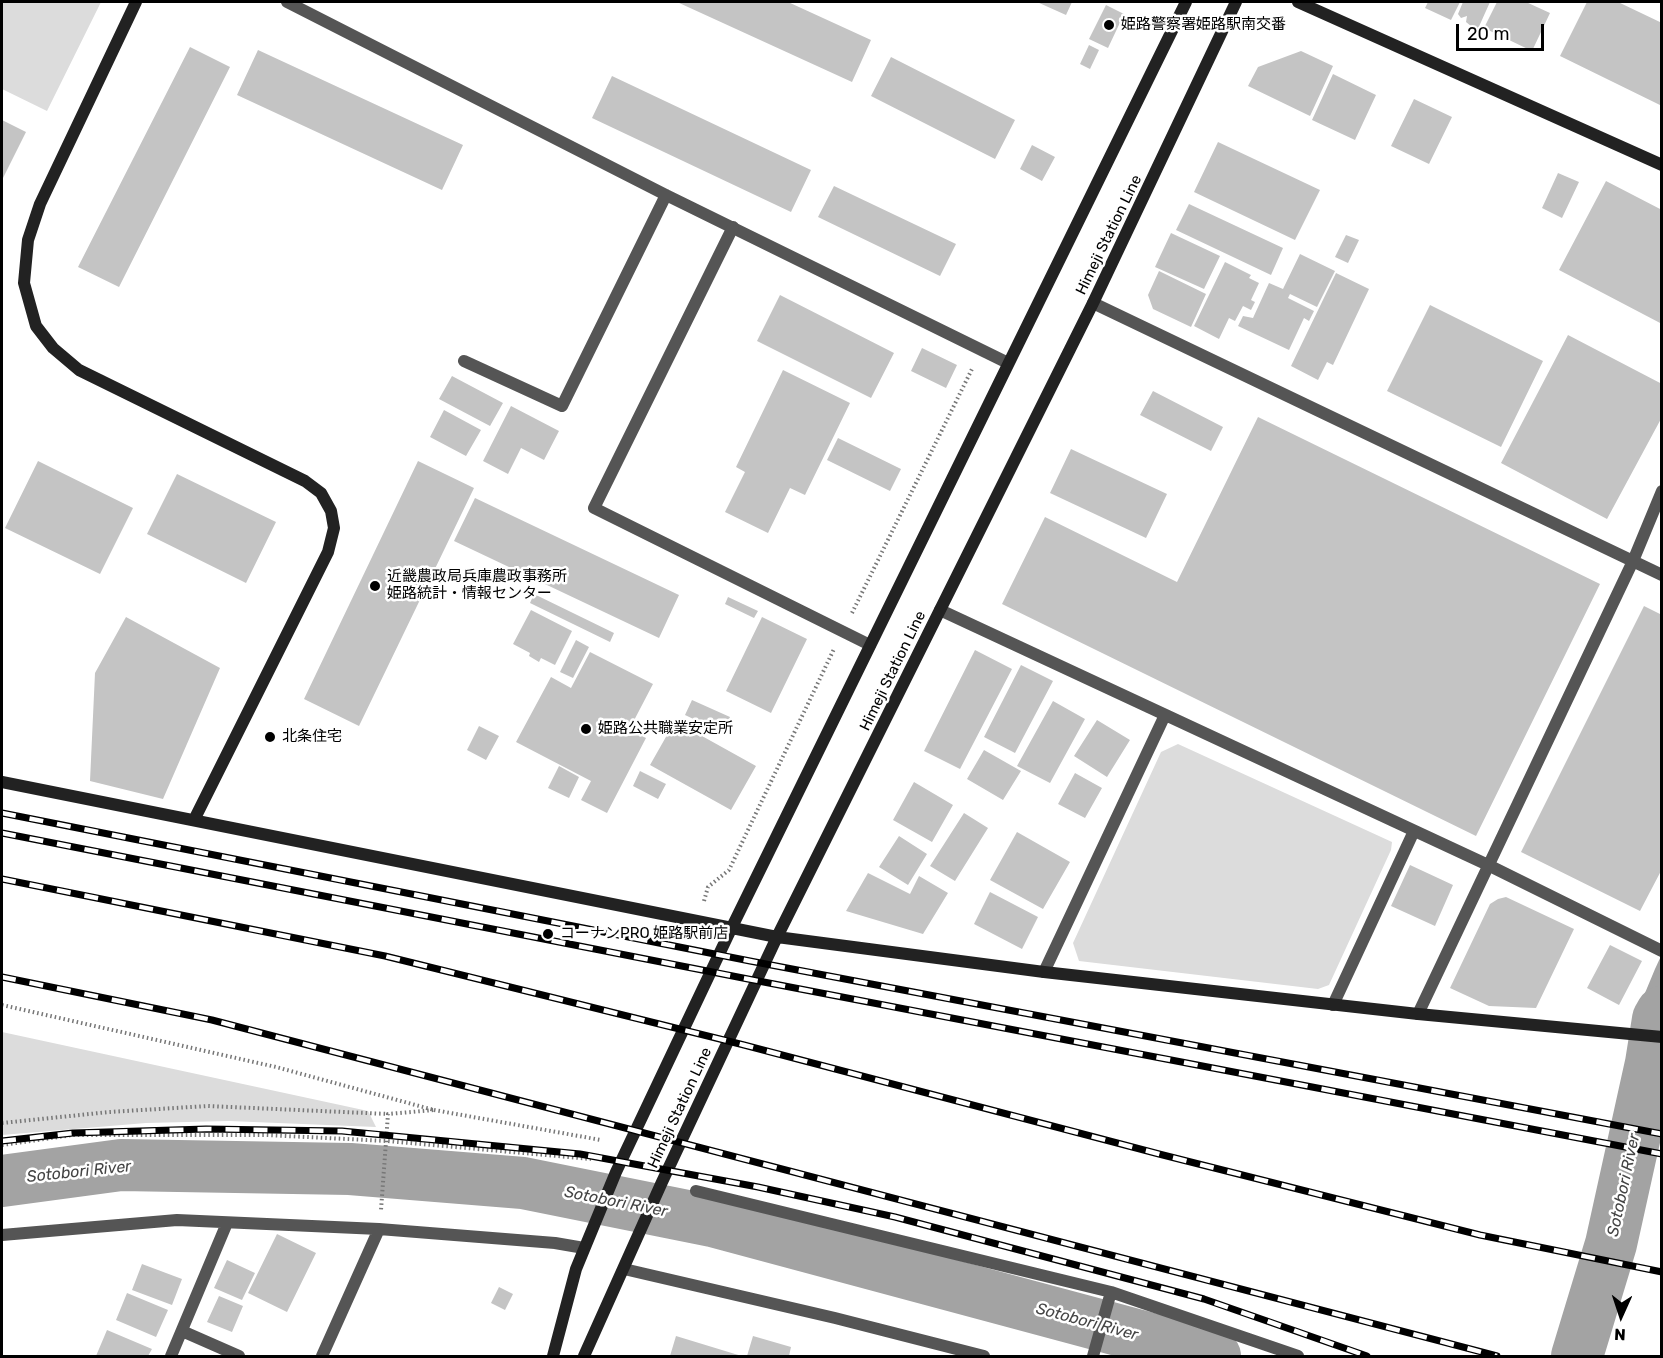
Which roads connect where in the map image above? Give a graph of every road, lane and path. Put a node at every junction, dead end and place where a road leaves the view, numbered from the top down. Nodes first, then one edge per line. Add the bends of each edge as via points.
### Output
1 (136, 2) edge
2 (287, 2) edge
3 (1186, 2) edge
4 (1236, 2) edge
5 (1298, 2) edge
6 (1662, 165) edge
7 (666, 195) junction
8 (733, 227) junction
9 (1093, 303) junction
10 (464, 361) dead end
11 (1008, 363) junction
12 (1662, 491) edge
13 (1633, 561) junction
14 (1662, 575) edge
15 (940, 610) junction
16 (870, 645) junction
17 (1165, 715) junction
18 (2, 782) edge
19 (194, 820) junction
20 (1414, 831) junction
21 (1488, 865) junction
22 (732, 927) junction
23 (777, 937) junction
24 (1662, 951) edge
25 (1044, 972) junction
26 (2, 1005) edge
27 (1333, 1005) junction
28 (1418, 1014) junction
29 (1662, 1037) edge
30 (434, 1110) junction
31 (388, 1114) junction
32 (2, 1123) edge
33 (601, 1140) dead end
34 (387, 1141) junction
35 (2, 1145) edge
36 (591, 1159) dead end
37 (696, 1191) dead end
38 (381, 1212) dead end
39 (226, 1223) junction
40 (379, 1229) junction
41 (2, 1235) edge
42 (584, 1248) junction
43 (624, 1269) junction
44 (1111, 1292) junction
45 (182, 1330) junction
46 (171, 1356) edge
47 (239, 1356) edge
48 (322, 1356) edge
49 (553, 1356) edge
50 (584, 1356) edge
51 (984, 1356) edge
52 (1093, 1356) edge
53 (1299, 1356) edge

1 - 19 main road via 40,204 28,240 24,283 36,326 53,348 79,370 306,481 321,493 332,511 334,528 328,552
2 - 7 street
3 - 11 main road, Himeji Station Line
4 - 9 main road, Himeji Station Line
5 - 6 main road
7 - 8 street
7 - 10 street via 562,406
8 - 11 street
8 - 16 street via 594,508
9 - 13 street
9 - 15 main road, Himeji Station Line
11 - 16 main road, Himeji Station Line
12 - 13 street
13 - 14 street
13 - 21 street
15 - 17 street
15 - 23 main road, Himeji Station Line
16 - 22 main road, Himeji Station Line
17 - 20 street
17 - 25 street
18 - 19 main road
19 - 22 main road
20 - 21 street
20 - 27 street
21 - 24 street
21 - 28 street
22 - 23 main road
22 - 42 main road, Himeji Station Line
23 - 25 main road
23 - 43 main road, Himeji Station Line
25 - 27 main road
26 - 30 path via 276,1067
27 - 28 main road
28 - 29 main road
30 - 31 path
30 - 33 path
31 - 32 path via 208,1106
31 - 34 path
34 - 35 path via 162,1134 73,1135
34 - 36 path
34 - 38 path
37 - 44 street
39 - 40 street
39 - 41 street via 177,1220
39 - 45 street
40 - 42 street
40 - 48 street
42 - 49 main road, Himeji Station Line
43 - 50 main road, Himeji Station Line
43 - 51 street
44 - 52 street
44 - 53 street
45 - 46 street
45 - 47 street

